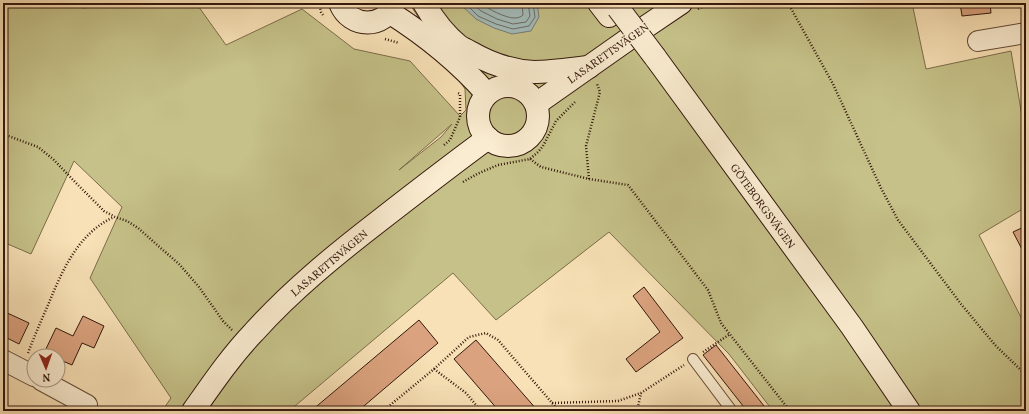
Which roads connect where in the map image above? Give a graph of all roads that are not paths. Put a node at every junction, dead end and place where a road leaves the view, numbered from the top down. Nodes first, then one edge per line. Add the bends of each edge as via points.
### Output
1 (424, 3) edge
2 (682, 3) edge
3 (392, 8) edge
4 (610, 8) edge
5 (332, 10) edge
6 (1026, 33) edge
7 (978, 41) dead end
8 (593, 75) junction
9 (487, 94) junction
10 (536, 104) junction
11 (488, 138) junction
12 (692, 359) dead end
13 (3, 360) edge
14 (26, 372) edge
15 (54, 388) edge
16 (86, 408) edge
17 (193, 411) edge
18 (732, 411) edge
19 (909, 411) edge

1 - 8 street via 437,24 459,46 495,65 533,72
2 - 8 street, LASARETTSVÄGEN via 647,26
3 - 5 street via 382,19 373,22 361,22 344,12
3 - 9 street via 467,72
4 - 19 street, GÖTEBORGSVÄGEN, bridge via 649,61 686,101 852,327
6 - 7 street
8 - 10 street, LASARETTSVÄGEN
9 - 10 street via 499,87 516,87 528,93
9 - 11 street via 480,105 478,121
10 - 11 street via 538,123 533,134 524,142 506,146
11 - 17 street, LASARETTSVÄGEN via 337,253 296,290 254,331
12 - 18 lane
13 - 14 street
15 - 16 street

